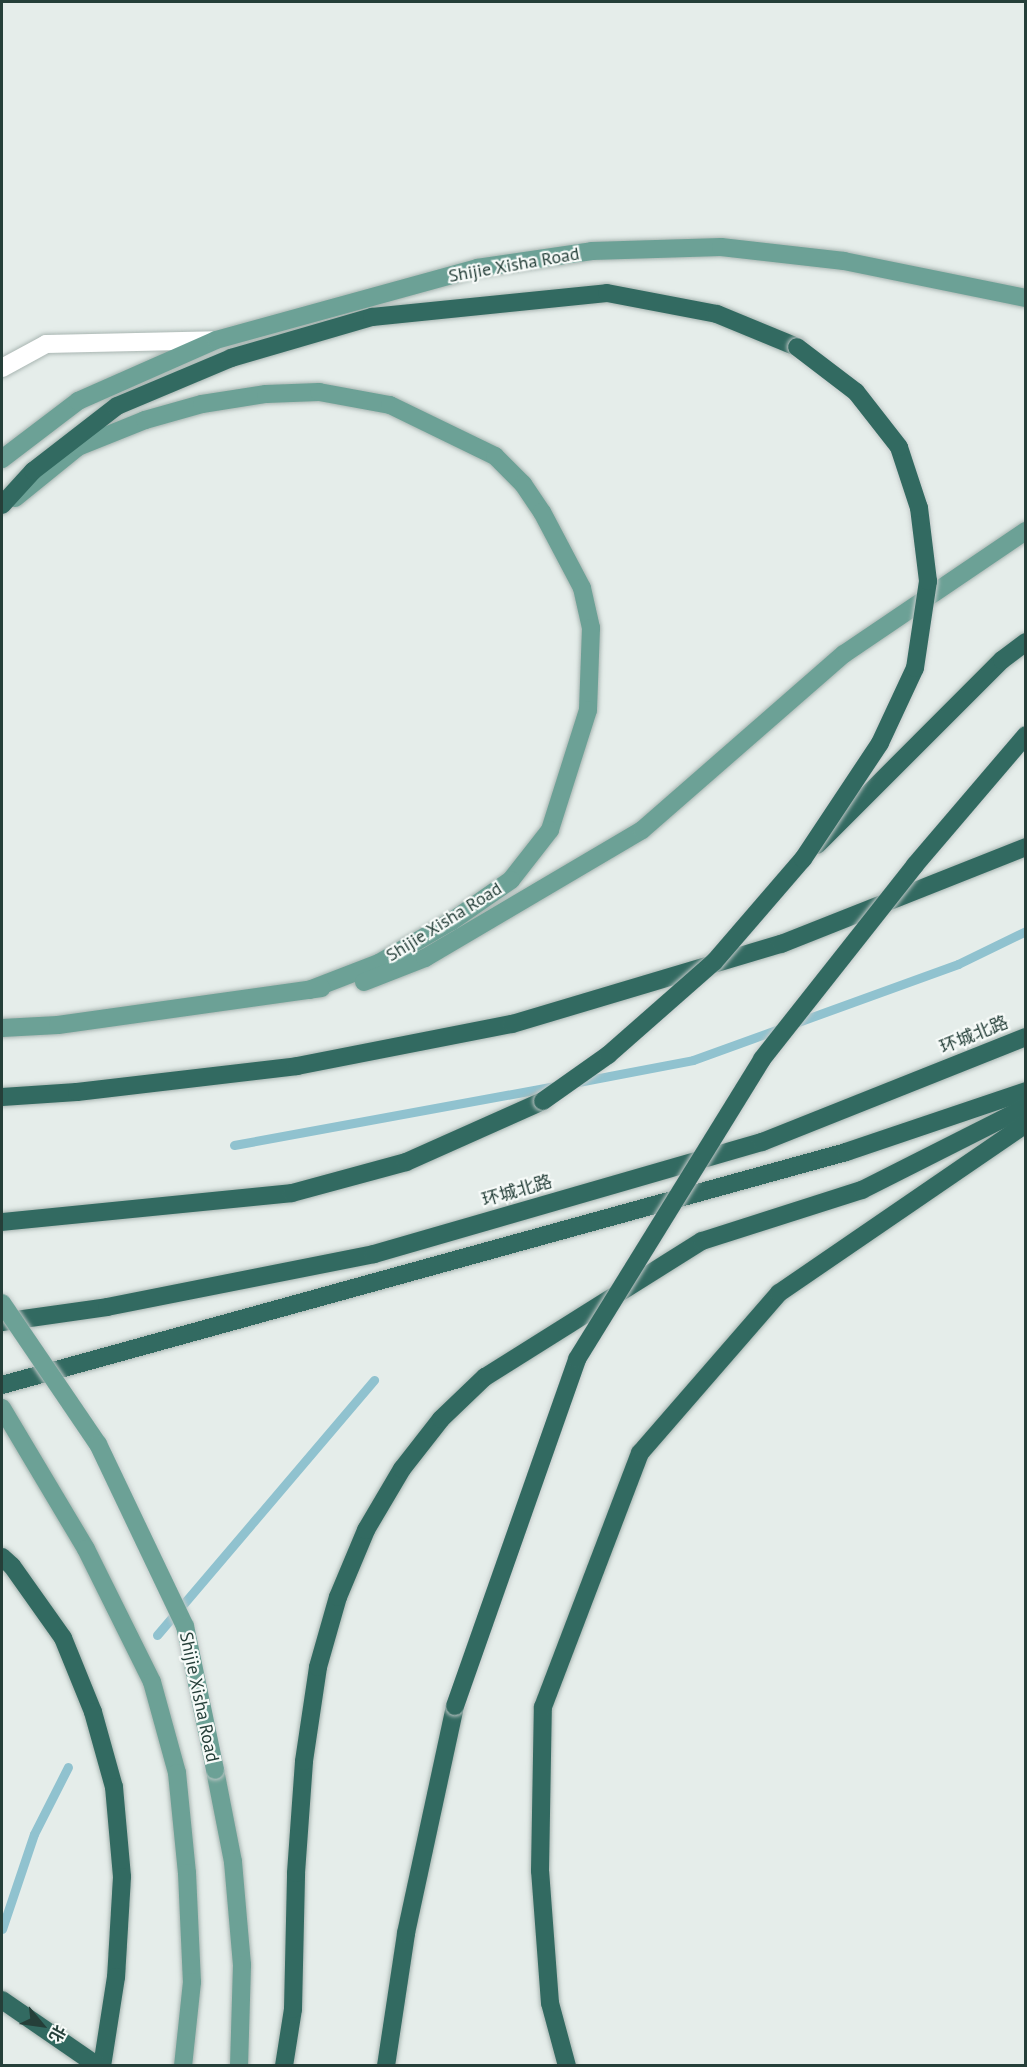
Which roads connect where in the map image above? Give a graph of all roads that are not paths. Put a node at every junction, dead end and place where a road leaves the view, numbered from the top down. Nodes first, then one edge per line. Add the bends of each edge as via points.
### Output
1 (1026, 298) edge
2 (216, 340) junction
3 (2, 368) edge
4 (2, 459) edge
5 (2, 507) edge
6 (1026, 531) edge
7 (1026, 642) edge
8 (1026, 735) edge
9 (1026, 847) edge
10 (803, 859) junction
11 (309, 990) junction
12 (2, 1028) edge
13 (1026, 1037) edge
14 (1026, 1091) edge
15 (2, 1097) edge
16 (1026, 1107) edge
17 (1026, 1124) edge
18 (2, 1222) edge
19 (2, 1303) edge
20 (2, 1322) edge
21 (2, 1385) edge
22 (2, 1408) edge
23 (2, 1557) edge
24 (2, 2000) edge
25 (100, 2066) edge
26 (183, 2066) edge
27 (239, 2066) edge
28 (284, 2066) edge
29 (386, 2066) edge
30 (567, 2066) edge

1 - 2 main road, Shijie Xisha Road via 844,261 721,247 592,250 477,268
2 - 3 street via 46,344
2 - 4 main road, Shijie Xisha Road via 78,401
5 - 10 highway, bridge via 33,471 117,406 231,358 372,317 607,293 717,314 797,346 856,392 899,447 919,508 928,581 915,668 880,742
5 - 11 main road, Shijie Xisha Road via 78,447 145,420 202,404 266,394 319,392 390,405 495,456 523,484 542,512 582,588 592,651 588,710 550,830 511,880 452,921 379,963
6 - 11 main road via 844,654 642,830 425,958 364,982
7 - 10 highway, bridge via 1002,660
8 - 29 highway, bridge via 915,866 762,1059 578,1359 454,1706 405,1933
9 - 15 highway via 781,944 512,1024 297,1066
10 - 18 highway, bridge via 714,962 608,1055 543,1101 406,1162 292,1193
11 - 12 main road via 58,1025
13 - 20 highway, 环城北路 via 762,1142 374,1254 107,1307
14 - 21 highway via 846,1152
16 - 28 highway via 862,1190 702,1241 485,1377 441,1419 409,1460 366,1530 338,1597 318,1667 304,1761 296,1873 293,2009
17 - 30 highway via 779,1293 640,1453 543,1707 540,1871 550,2003
19 - 27 main road, Shijie Xisha Road, bridge via 98,1443 185,1626 233,1862 243,1965
22 - 26 main road via 86,1549 152,1682 177,1773 192,1982
23 - 25 highway via 63,1638 93,1712 114,1787 122,1877 116,1977
24 - 25 highway

